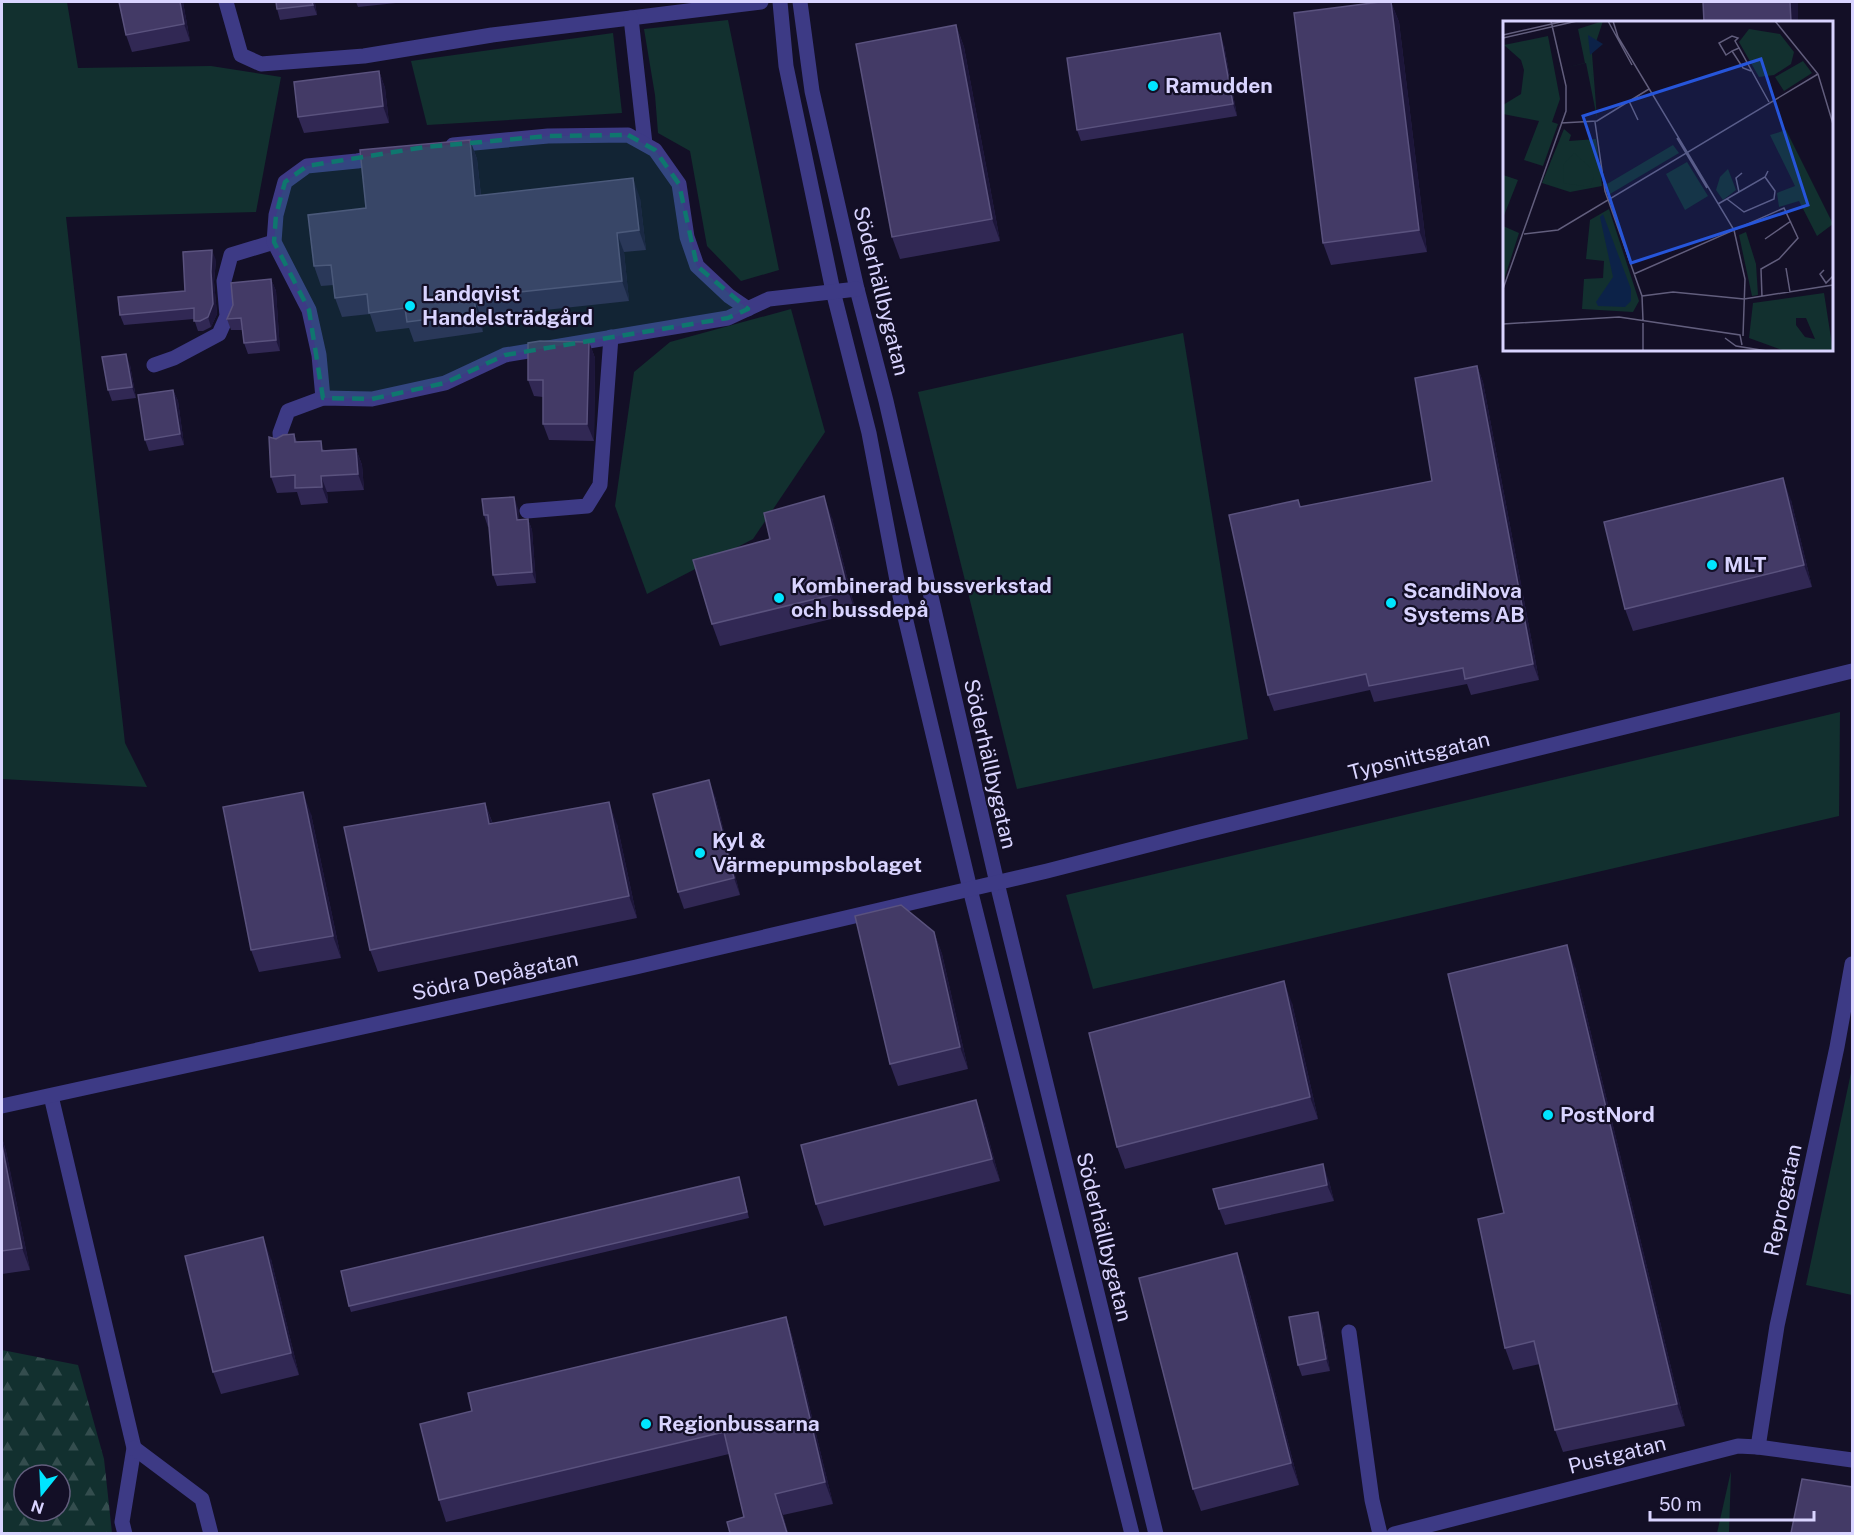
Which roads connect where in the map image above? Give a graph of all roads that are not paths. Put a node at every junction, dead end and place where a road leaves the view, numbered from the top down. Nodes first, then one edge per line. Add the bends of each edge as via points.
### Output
1 (226, 2) edge
2 (761, 2) edge
3 (780, 2) edge
4 (800, 2) edge
5 (631, 18) junction
6 (645, 144) junction
7 (436, 146) edge
8 (391, 154) edge
9 (274, 242) junction
10 (857, 289) junction
11 (833, 291) junction
12 (748, 309) junction
13 (611, 337) junction
14 (154, 365) dead end
15 (324, 398) junction
16 (281, 446) edge
17 (527, 511) dead end
18 (1852, 671) edge
19 (997, 883) junction
20 (970, 889) junction
21 (1852, 964) edge
22 (51, 1096) junction
23 (2, 1106) edge
24 (1349, 1332) dead end
25 (1758, 1447) junction
26 (134, 1448) junction
27 (1852, 1460) edge
28 (125, 1533) edge
29 (211, 1533) edge
30 (1132, 1533) edge
31 (1156, 1533) edge
32 (1380, 1533) edge
33 (1394, 1533) edge

1 - 5 street via 241,56 261,64 364,56 492,34
2 - 5 street
3 - 11 street, Söderhällbygatan via 786,66
4 - 10 street, Söderhällbygatan via 812,91
5 - 6 street
6 - 7 street via 628,135
6 - 12 street via 656,150 679,184 687,237 697,266
8 - 9 street via 307,166 285,182
9 - 14 street via 231,255 224,282 227,316 219,334
9 - 15 street via 309,310
10 - 11 street
10 - 19 street, Söderhällbygatan
11 - 12 street via 769,298
11 - 20 street, Söderhällbygatan via 869,433 900,596
12 - 13 street via 728,318
13 - 15 street via 505,356 445,383 372,399
13 - 17 street via 600,485 587,506
15 - 16 street via 288,411 280,433
18 - 19 street, Typsnittsgatan
19 - 20 street, Södra Depågatan
19 - 31 street, Söderhällbygatan
20 - 22 street, Södra Depågatan
20 - 30 street, Söderhällbygatan
21 - 25 street, Reprogatan via 1777,1326
22 - 23 street, Södra Depågatan
22 - 26 street
24 - 32 street
25 - 27 street, Pustgatan
25 - 33 street, Pustgatan via 1738,1446
26 - 28 street via 122,1522
26 - 29 street via 202,1499

